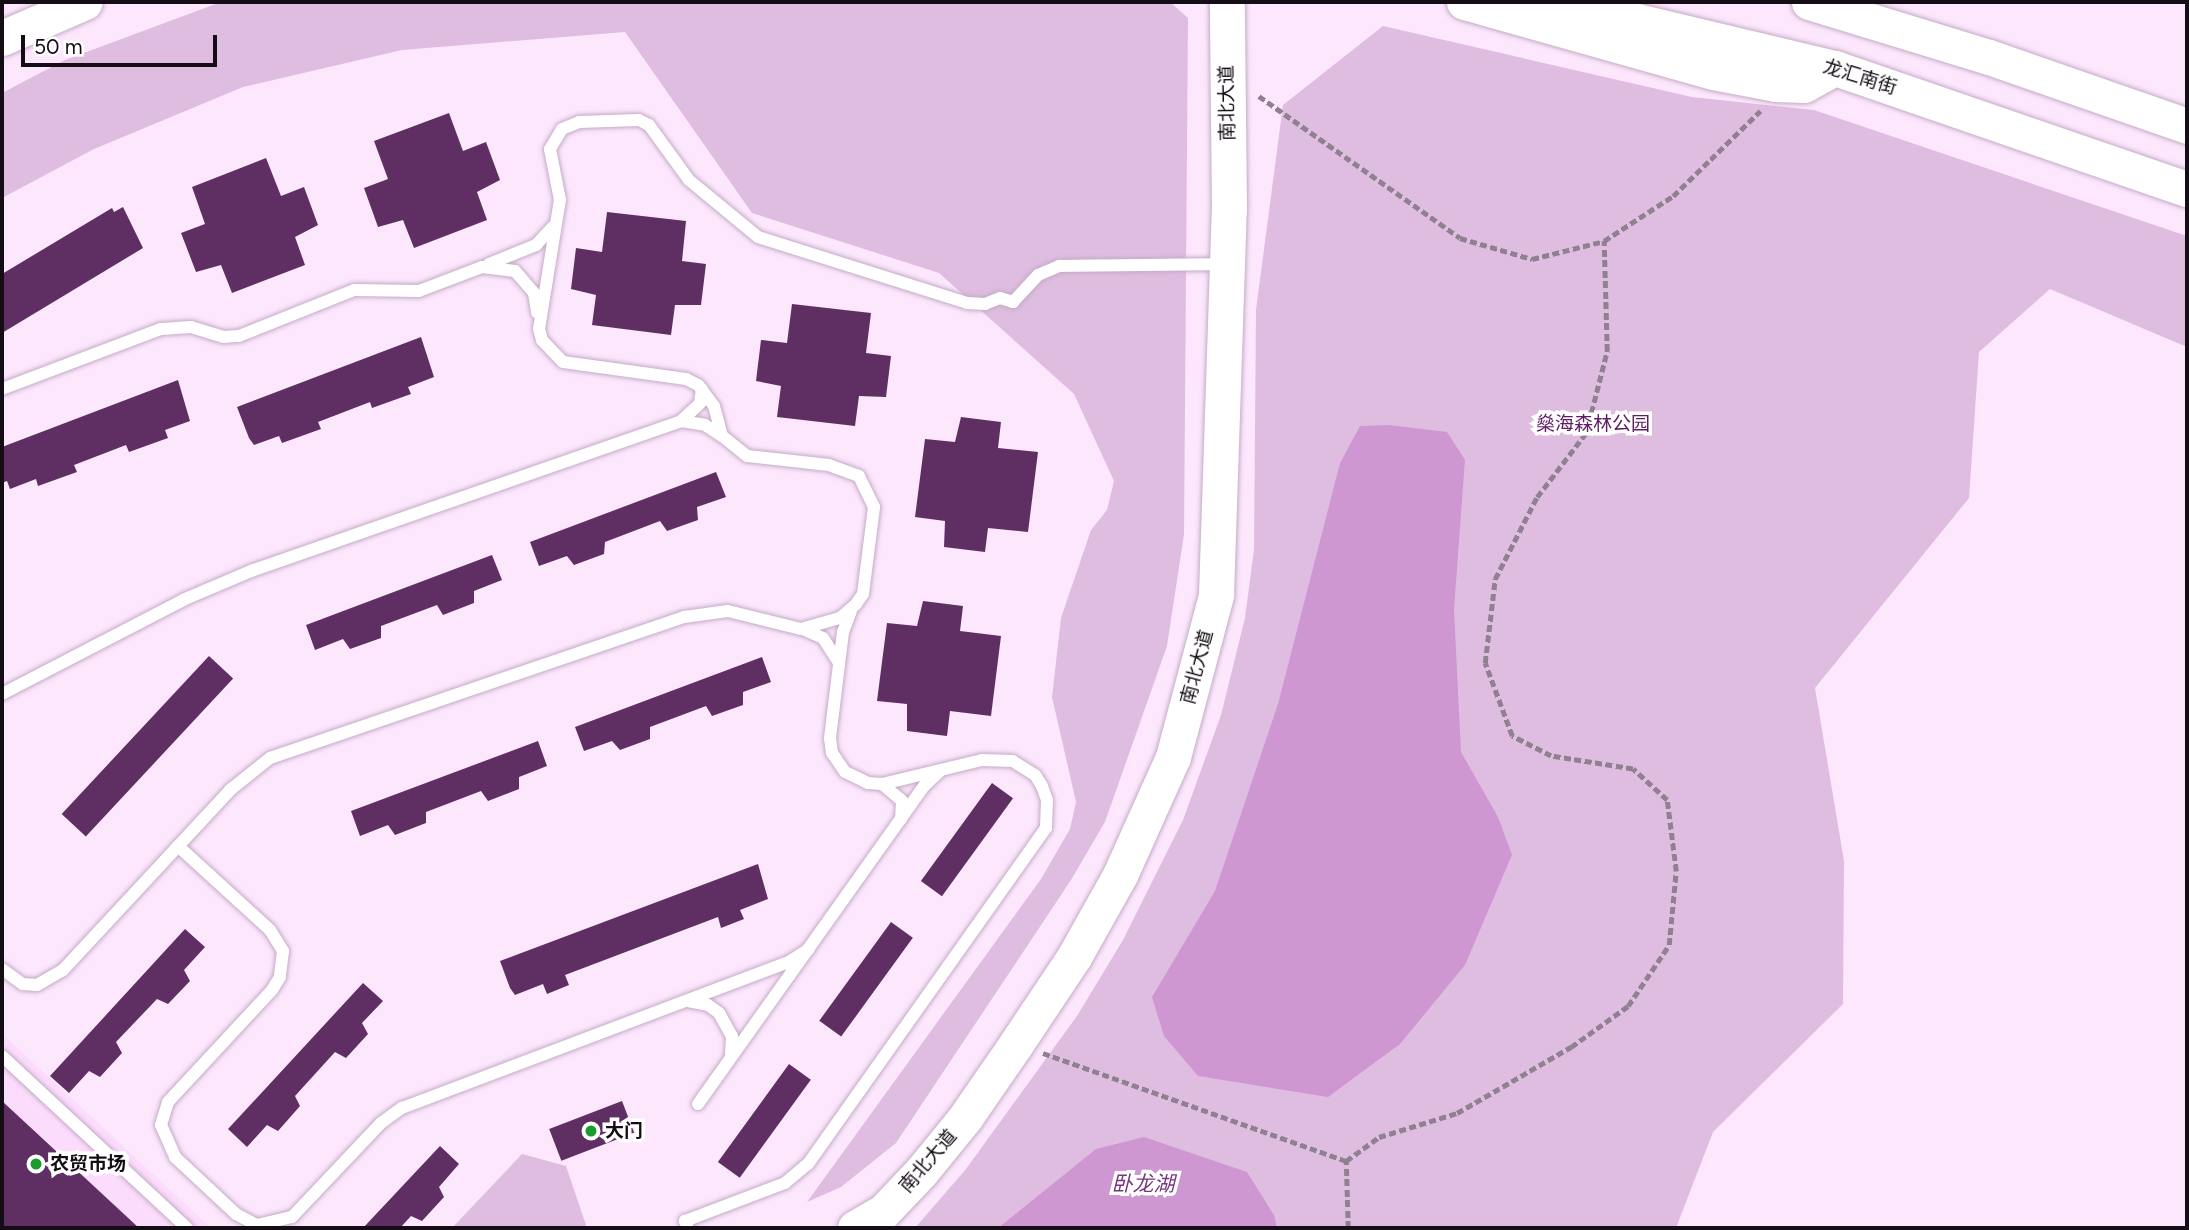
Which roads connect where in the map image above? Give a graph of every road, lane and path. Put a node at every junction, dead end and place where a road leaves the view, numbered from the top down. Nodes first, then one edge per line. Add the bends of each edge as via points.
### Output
1 (85, 2) edge
2 (1227, 2) edge
3 (1464, 2) edge
4 (1522, 2) edge
5 (1809, 2) edge
6 (2, 38) edge
7 (1835, 68) junction
8 (1227, 72) junction
9 (1776, 84) junction
10 (2187, 126) edge
11 (2187, 189) edge
12 (556, 220) junction
13 (1604, 241) junction
14 (1226, 264) junction
15 (482, 267) junction
16 (539, 329) junction
17 (2, 389) edge
18 (702, 389) junction
19 (681, 421) junction
20 (722, 436) junction
21 (851, 611) junction
22 (801, 629) junction
23 (839, 665) junction
24 (2, 694) edge
25 (945, 768) junction
26 (882, 784) junction
27 (901, 819) junction
28 (178, 846) junction
29 (809, 948) junction
30 (2, 969) edge
31 (684, 1001) junction
32 (1016, 1044) junction
33 (2, 1056) edge
34 (730, 1058) junction
35 (698, 1104) dead end
36 (1346, 1161) junction
37 (187, 1228) edge
38 (688, 1228) edge
39 (855, 1228) edge
40 (1348, 1228) edge

1 - 6 main road
2 - 8 main road, 南北大道
3 - 9 main road via 1713,72
4 - 7 main road, 龙汇南街 via 1637,20
5 - 10 main road via 1989,57
7 - 9 main road via 1804,85
7 - 11 main road, 龙汇南街
8 - 13 path via 1460,238 1532,259
8 - 14 main road, 南北大道
9 - 13 path via 1755,121 1673,196
12 - 14 lane via 560,200 550,149 554,138 572,124 628,118 649,125 688,180 758,237 967,303 985,304 1000,298 1013,302 1038,275 1059,266
12 - 15 lane via 536,245
12 - 16 lane
13 - 36 path via 1607,351 1586,433 1537,498 1495,579 1485,663 1511,736 1551,755 1633,769 1667,800 1676,871 1669,945 1628,1006 1572,1047 1457,1113 1379,1137
14 - 32 main road, 南北大道 via 1216,595 1196,677 1173,757 1120,875 1074,957
15 - 16 lane via 506,267 526,281 534,293
15 - 17 lane via 419,291 354,290 239,336 223,337 191,327 161,329
16 - 18 lane via 549,350 563,362 686,379
18 - 19 lane via 700,403
18 - 20 lane via 714,406
19 - 20 lane via 705,425
19 - 24 lane via 251,571 183,600
20 - 21 lane via 747,456 829,465 859,476 874,508 863,594
21 - 22 lane
21 - 23 lane
22 - 23 lane via 823,638
22 - 28 lane via 747,613 699,613 287,752 243,777
23 - 26 lane via 832,752 845,772
25 - 26 lane
25 - 27 lane via 932,777
25 - 38 lane via 997,759 1013,761 1035,775 1047,800 1048,815 1038,843 803,1170 785,1183 685,1221
26 - 27 lane via 902,800
27 - 29 lane
28 - 30 lane via 48,981 23,984
28 - 31 lane via 270,930 283,951 280,977 272,990 168,1102 161,1125 175,1157 236,1214 257,1226 292,1217 381,1123 402,1108
29 - 31 lane via 790,961
29 - 34 lane
31 - 34 lane via 708,1005 719,1013 732,1036
32 - 36 path
32 - 39 main road, 南北大道 via 921,1171 883,1212
33 - 37 lane
34 - 35 lane
36 - 40 path

